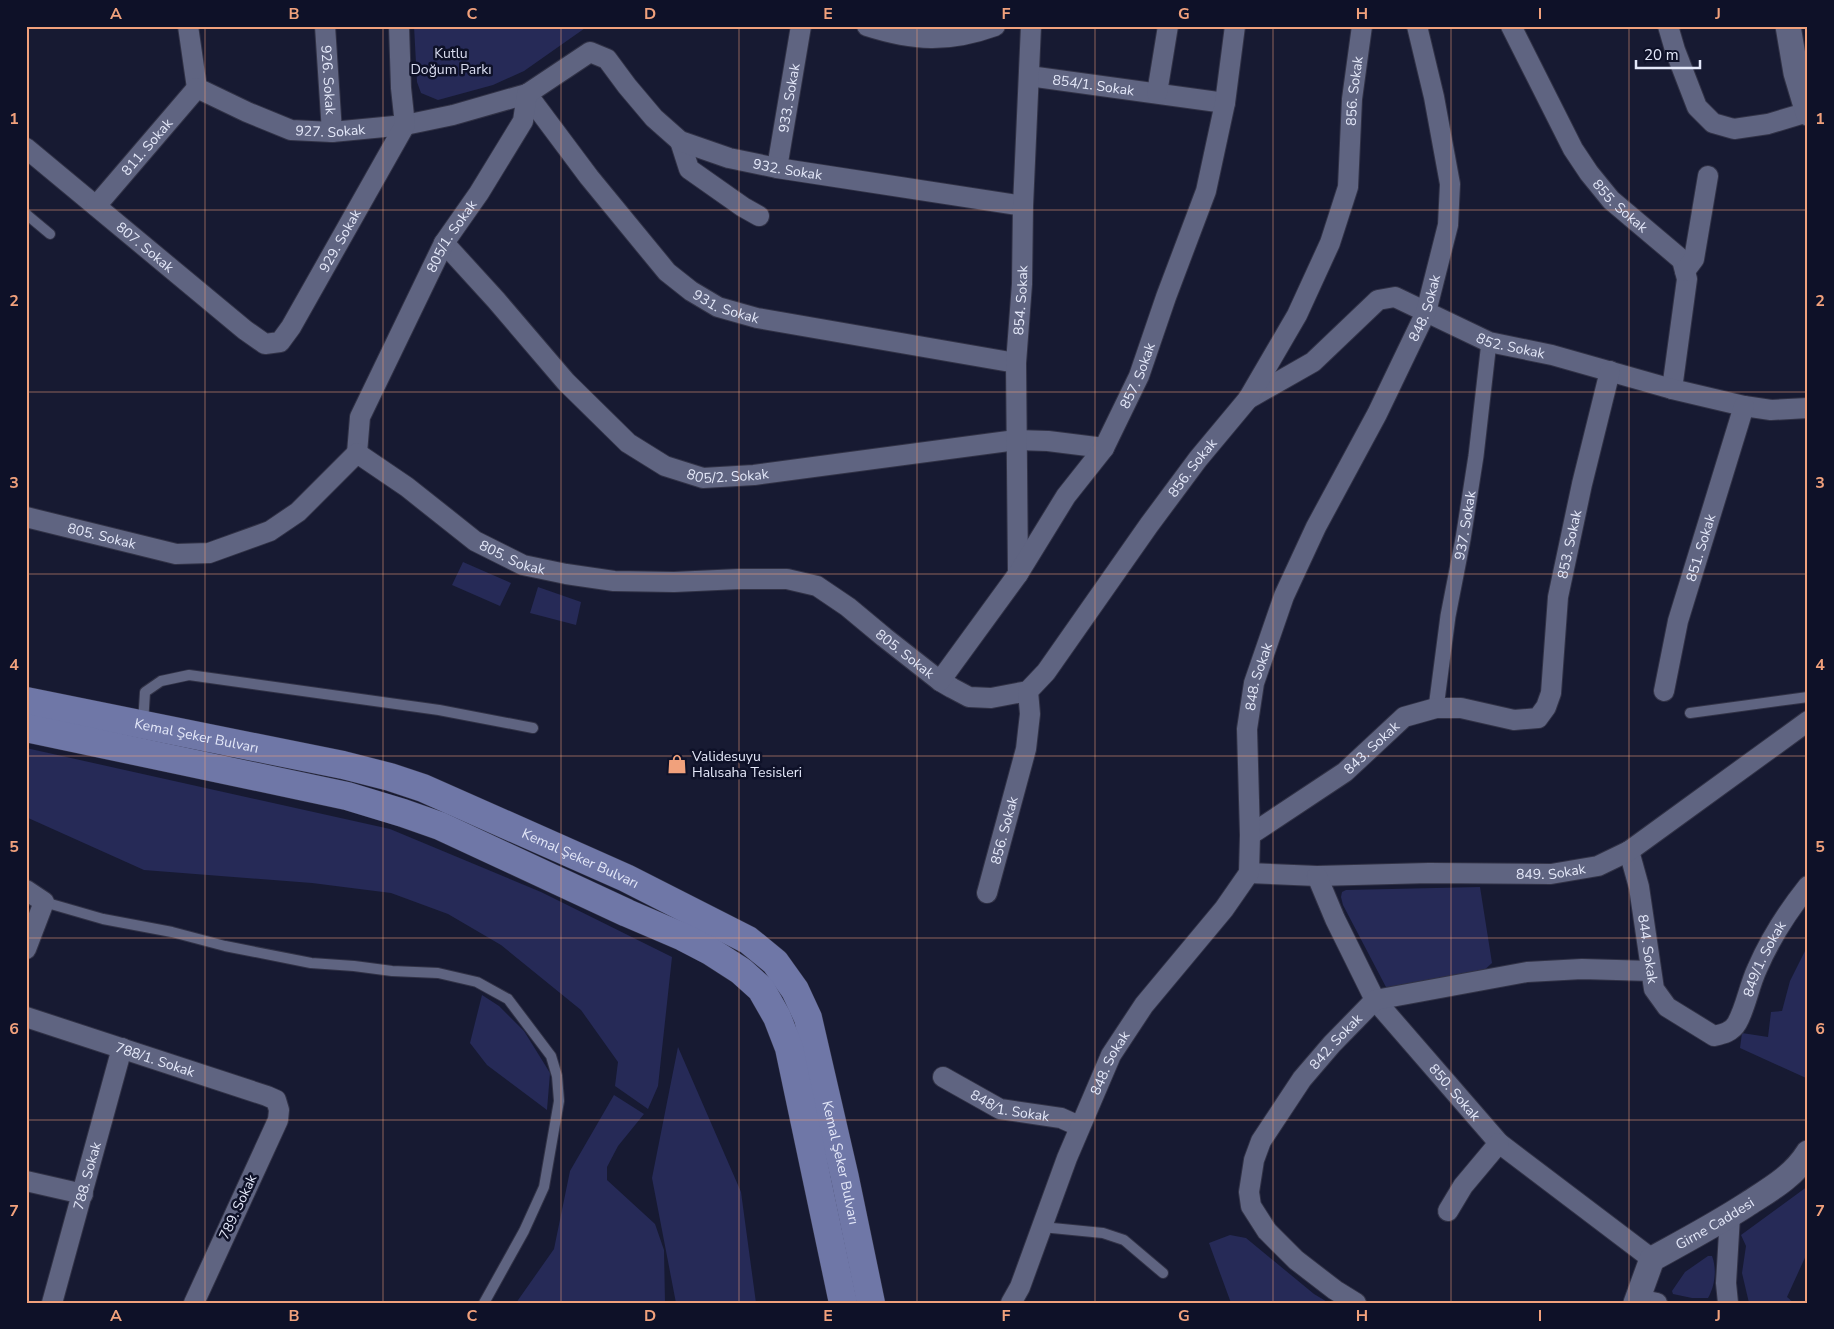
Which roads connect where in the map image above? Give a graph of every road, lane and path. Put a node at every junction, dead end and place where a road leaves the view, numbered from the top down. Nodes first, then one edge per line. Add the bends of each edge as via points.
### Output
1 (188, 26) edge
2 (325, 26) edge
3 (399, 26) edge
4 (801, 26) edge
5 (867, 26) edge
6 (995, 26) edge
7 (1031, 26) edge
8 (1168, 26) edge
9 (1235, 26) edge
10 (1362, 26) edge
11 (1416, 26) edge
12 (1511, 26) edge
13 (1668, 26) edge
14 (1788, 26) edge
15 (1029, 76) junction
16 (197, 88) junction
17 (1157, 93) junction
18 (528, 94) junction
19 (1224, 103) junction
20 (1808, 112) edge
21 (406, 124) junction
22 (332, 132) junction
23 (680, 141) junction
24 (26, 148) edge
25 (777, 168) junction
26 (1708, 176) dead end
27 (96, 206) junction
28 (1023, 206) junction
29 (26, 214) edge
30 (759, 216) dead end
31 (50, 234) dead end
32 (444, 243) junction
33 (1685, 271) junction
34 (1426, 312) junction
35 (1489, 342) junction
36 (265, 344) joint
37 (1016, 363) junction
38 (1610, 371) junction
39 (1672, 389) junction
40 (1248, 398) junction
41 (1744, 406) junction
42 (1808, 408) edge
43 (1016, 440) junction
44 (1104, 448) junction
45 (357, 453) junction
46 (26, 517) edge
47 (1018, 574) junction
48 (940, 681) junction
49 (1028, 691) junction
50 (1664, 691) dead end
51 (1808, 697) edge
52 (26, 701) edge
53 (1436, 708) junction
54 (1690, 713) dead end
55 (1538, 718) joint
56 (1808, 721) edge
57 (143, 725) junction
58 (26, 728) edge
59 (533, 728) dead end
60 (1250, 836) junction
61 (1629, 851) junction
62 (1249, 873) junction
63 (1317, 876) junction
64 (1808, 886) edge
65 (26, 890) edge
66 (988, 892) dead end
67 (44, 902) junction
68 (26, 949) edge
69 (1651, 970) junction
70 (1375, 1000) junction
71 (26, 1016) edge
72 (1726, 1034) joint
73 (122, 1048) junction
74 (943, 1077) dead end
75 (279, 1110) joint
76 (1080, 1126) junction
77 (1499, 1144) junction
78 (1808, 1153) edge
79 (26, 1181) edge
80 (83, 1194) junction
81 (1448, 1211) dead end
82 (1730, 1216) junction
83 (1042, 1227) junction
84 (1652, 1259) junction
85 (1163, 1273) dead end
86 (1644, 1302) edge
87 (52, 1303) edge
88 (194, 1303) edge
89 (484, 1303) edge
90 (843, 1303) edge
91 (871, 1303) edge
92 (1011, 1303) edge
93 (1356, 1303) edge
94 (1728, 1303) edge

1 - 16 street
2 - 22 street, 926. Sokak
3 - 21 street
4 - 25 street, 933. Sokak
5 - 6 street via 916,38 946,39
7 - 15 street, 854. Sokak
8 - 17 street
9 - 19 street, 857. Sokak
10 - 40 street, 856. Sokak via 1352,99 1348,187 1330,243 1301,306
11 - 34 street, 848. Sokak via 1434,97 1450,184 1448,225
12 - 33 street, 855. Sokak via 1589,174 1611,200 1682,260
13 - 20 street via 1697,107 1714,123 1734,129 1768,124
14 - 20 street via 1796,73
15 - 17 street, 854/1. Sokak
15 - 28 street, 854. Sokak
16 - 22 street, 927. Sokak via 291,130
16 - 27 street, 811. Sokak
17 - 19 street, 854/1. Sokak
18 - 21 street, 927. Sokak
18 - 23 street, 932. Sokak via 590,52 607,59 654,118
18 - 32 street, 805/1. Sokak via 524,121
18 - 37 street, 931. Sokak via 589,177 667,272 690,291 718,307 757,318
19 - 44 street, 857. Sokak via 1206,191 1139,376
21 - 22 street, 927. Sokak
21 - 36 street, 929. Sokak via 291,327 280,342
23 - 25 street, 932. Sokak via 729,158
23 - 30 street via 689,169
24 - 27 street, 807. Sokak
25 - 28 street, 932. Sokak
26 - 33 street via 1694,258
27 - 36 street, 807. Sokak
28 - 37 street, 854. Sokak
29 - 31 lane
32 - 43 street, 805/2. Sokak via 566,382 628,443 665,466 703,478 754,475
32 - 45 street, 805/1. Sokak via 360,417
33 - 39 street via 1687,279
34 - 35 street, 852. Sokak
34 - 40 street, 852. Sokak via 1395,297 1378,300 1313,362
34 - 60 street, 848. Sokak via 1284,596 1254,684 1247,729
35 - 38 street, 852. Sokak
35 - 53 street, 937. Sokak via 1476,456 1448,616
37 - 43 street, 854. Sokak
38 - 39 street, 852. Sokak
38 - 55 street, 853. Sokak via 1558,597 1551,693
39 - 41 street, 852. Sokak
40 - 49 street, 856. Sokak via 1192,467 1046,672
41 - 42 street, 852. Sokak via 1771,410
41 - 50 street, 851. Sokak via 1678,621
43 - 44 street, 805/2. Sokak
43 - 47 street, 854. Sokak
44 - 47 street, 857. Sokak via 1066,496
45 - 46 street, 805. Sokak via 298,512 270,531 209,553 176,554
45 - 48 street, 805. Sokak via 475,541 523,565 614,581 787,578 817,586
47 - 48 street, 857. Sokak
48 - 49 street, 805. Sokak via 969,697 992,698
49 - 66 street, 856. Sokak via 1030,714 1026,749
51 - 54 lane
52 - 57 main road, Kemal Şeker Bulvarı
53 - 55 street, 843. Sokak via 1461,708 1514,720
53 - 60 street, 843. Sokak via 1404,717 1345,772
56 - 61 street, 849. Sokak
57 - 59 lane via 145,692 161,681 189,675 439,710
57 - 91 main road, Kemal Şeker Bulvarı via 343,765 423,788 626,878 748,940 775,962 795,990 808,1018
58 - 90 main road, Kemal Şeker Bulvarı via 347,796 403,813 440,826 683,937 741,971 761,989 789,1048
60 - 62 street, 848. Sokak
61 - 63 street, 849. Sokak via 1598,866 1551,874
61 - 69 street, 844. Sokak via 1640,887
62 - 63 street, 849. Sokak
62 - 76 street, 848. Sokak via 1144,1004 1111,1054
63 - 70 street, 850. Sokak
64 - 72 street, 849/1. Sokak via 1771,939 1736,1025
65 - 67 street
67 - 68 street
67 - 89 lane via 103,919 311,963 438,973 477,982 508,999 551,1056 559,1101 544,1187
69 - 70 street via 1527,972
69 - 72 street, 844. Sokak via 1654,989 1667,1007 1714,1036
70 - 77 street, 850. Sokak
70 - 93 street, 842. Sokak via 1302,1079 1272,1122 1254,1160 1249,1192 1251,1206 1296,1260
71 - 73 street, 788/1. Sokak
73 - 75 street, 788/1. Sokak via 267,1096 276,1100
73 - 80 street, 788. Sokak
74 - 76 street, 848/1. Sokak via 1000,1109 1062,1118
75 - 88 street, 789. Sokak via 278,1120
76 - 83 street, 848. Sokak
77 - 81 street via 1463,1186
77 - 84 street, 850. Sokak
78 - 82 street, Girne Caddesi via 1789,1176
79 - 80 street
80 - 87 street, 788. Sokak
82 - 84 street, Girne Caddesi
82 - 94 street
83 - 85 lane via 1102,1233 1124,1240
83 - 92 street, 848. Sokak
84 - 86 street

